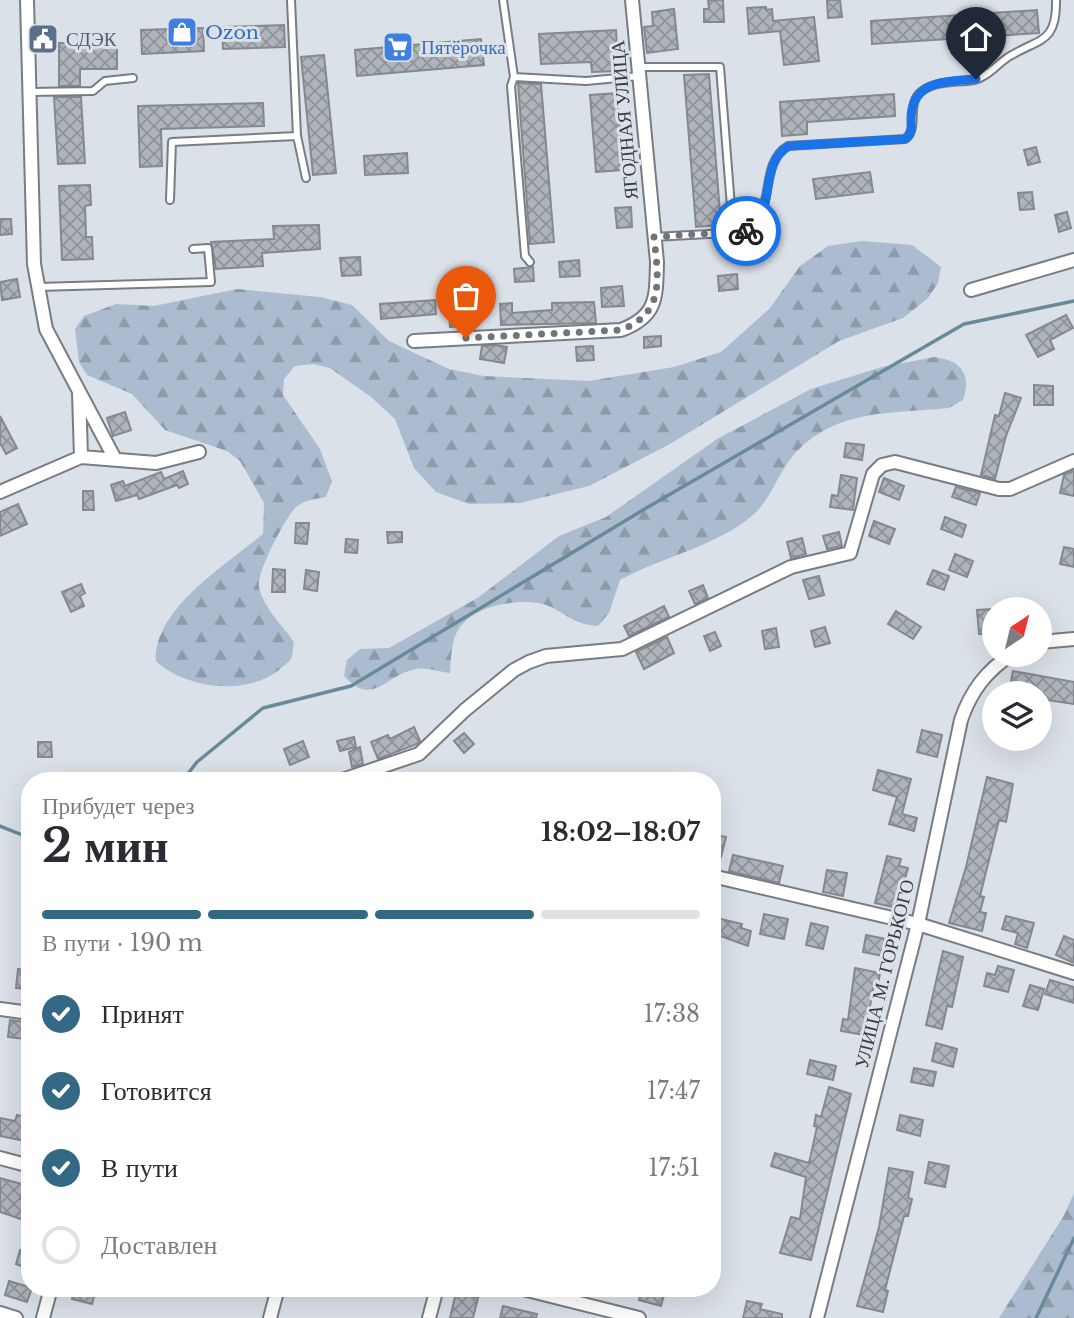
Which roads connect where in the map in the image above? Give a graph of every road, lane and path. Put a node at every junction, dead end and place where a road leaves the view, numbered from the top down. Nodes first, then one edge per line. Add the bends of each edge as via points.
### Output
1 (27, 0) edge
2 (291, 0) edge
3 (503, 0) edge
4 (632, 0) edge
5 (1056, 0) edge
6 (639, 71) junction
7 (514, 77) junction
8 (133, 78) dead end
9 (30, 92) junction
10 (297, 136) junction
11 (306, 178) dead end
12 (170, 200) dead end
13 (733, 232) junction
14 (654, 237) junction
15 (193, 248) dead end
16 (1074, 260) edge
17 (530, 262) dead end
18 (38, 287) junction
19 (971, 290) dead end
20 (414, 341) dead end
21 (79, 388) junction
22 (199, 452) dead end
23 (81, 457) junction
24 (116, 459) junction
25 (1074, 461) edge
26 (0, 492) edge
27 (1074, 639) edge
28 (1052, 641) edge
29 (995, 667) edge
30 (366, 772) edge
31 (721, 878) edge
32 (918, 924) junction
33 (1074, 973) edge
34 (0, 1009) edge
35 (21, 1012) edge
36 (0, 1158) edge
37 (21, 1164) edge
38 (49, 1297) edge
39 (276, 1297) edge
40 (435, 1297) edge
41 (555, 1297) edge
42 (0, 1313) edge
43 (16, 1318) edge
44 (43, 1318) edge
45 (270, 1318) edge
46 (429, 1318) edge
47 (639, 1318) edge
48 (817, 1318) edge

1 - 9 street
2 - 10 lane
3 - 7 lane
4 - 6 street, ЯГОДНАЯ УЛИЦА
5 - 13 lane via 1055,24 1047,38 976,79 937,83 918,94 911,131 905,139 789,146 781,151 773,163 763,214 756,226
6 - 7 lane via 586,81
6 - 13 lane via 720,67
6 - 14 street, ЯГОДНАЯ УЛИЦА
7 - 17 lane via 510,86 523,243
8 - 9 lane via 105,80 93,91
9 - 18 street
10 - 11 lane
10 - 12 lane via 172,142
13 - 14 lane
14 - 20 street, ЯГОДНАЯ УЛИЦА via 654,301 646,317 634,325 621,330
15 - 18 lane via 208,248 211,282
16 - 19 street
18 - 21 street via 46,329
21 - 23 street
21 - 24 street
22 - 24 street via 156,463
23 - 24 street
23 - 26 street
25 - 30 street via 1010,489 895,462 882,465 873,474 850,553 791,567 622,649 546,656 529,662 465,710 419,754
27 - 28 street
29 - 32 street, УЛИЦА М. ГОРЬКОГО via 964,712
31 - 32 street
32 - 33 street
32 - 48 street, УЛИЦА М. ГОРЬКОГО
34 - 35 street
36 - 37 street
38 - 44 street
39 - 45 street
40 - 46 street
41 - 47 street
42 - 43 street

